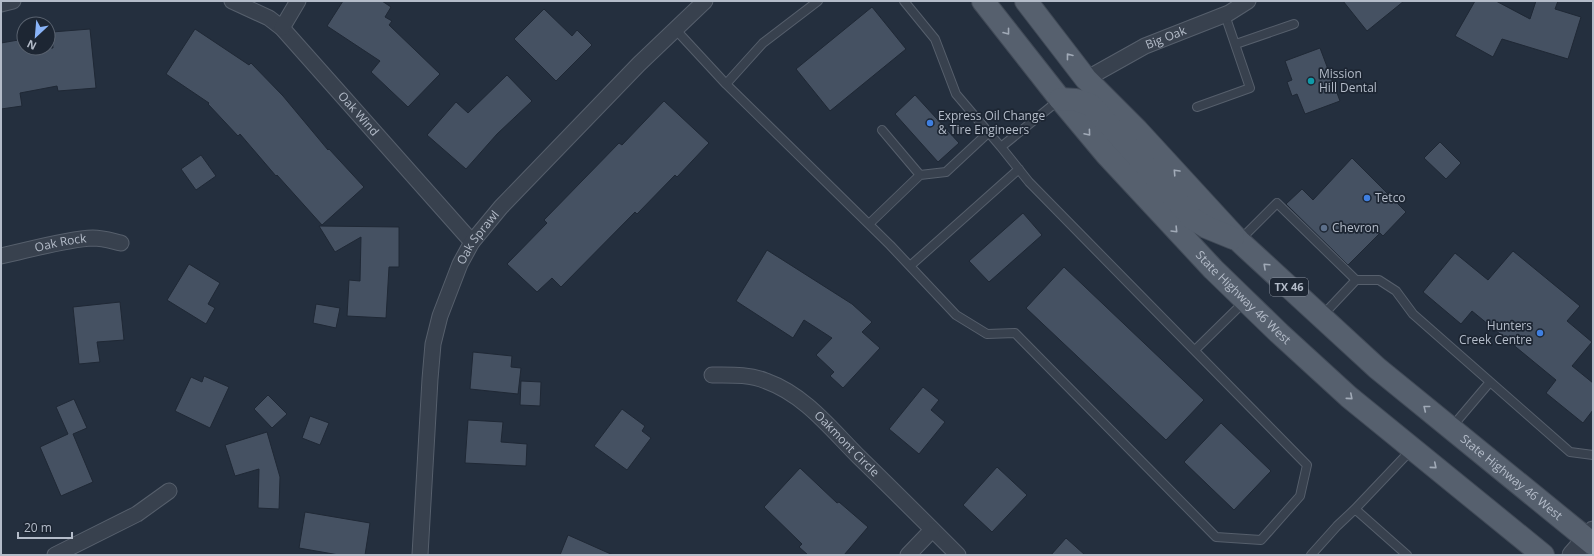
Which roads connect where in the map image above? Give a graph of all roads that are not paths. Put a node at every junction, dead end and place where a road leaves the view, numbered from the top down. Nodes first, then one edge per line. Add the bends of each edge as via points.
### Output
1 (13, 1) edge
2 (232, 1) edge
3 (298, 1) edge
4 (705, 1) edge
5 (818, 1) edge
6 (904, 1) edge
7 (983, 1) edge
8 (1002, 1) edge
9 (1026, 1) edge
10 (1248, 1) edge
11 (1, 4) edge
12 (1225, 15) junction
13 (1294, 24) dead end
14 (282, 28) junction
15 (676, 30) junction
16 (1236, 44) junction
17 (1086, 79) junction
18 (726, 84) junction
19 (1060, 99) junction
20 (1197, 106) dead end
21 (882, 130) dead end
22 (989, 132) junction
23 (1001, 147) junction
24 (1019, 169) junction
25 (920, 175) junction
26 (869, 224) junction
27 (1239, 241) junction
28 (472, 242) junction
29 (121, 243) dead end
30 (1, 256) edge
31 (910, 266) junction
32 (1356, 280) junction
33 (1245, 300) junction
34 (1321, 317) junction
35 (1195, 350) junction
36 (712, 375) dead end
37 (1490, 382) junction
38 (1451, 428) junction
39 (1412, 448) junction
40 (1593, 455) edge
41 (169, 491) dead end
42 (1355, 509) junction
43 (932, 530) junction
44 (1591, 538) edge
45 (55, 555) edge
46 (420, 555) edge
47 (908, 555) edge
48 (958, 555) edge
49 (1311, 555) edge
50 (1407, 555) edge
51 (1543, 555) edge
52 (1572, 555) edge

1 - 11 street
2 - 14 street, Oak Wind via 257,12
3 - 14 street
4 - 15 street, Oak Sprawl
5 - 18 lane via 763,43
6 - 22 lane via 935,39 956,94
7 -> 19 main road, State Highway 46 West
8 - 17 main road via 1064,81 1073,86
17 -> 9 main road, State Highway 46 West / TX 46
10 - 12 street, Big Oak
12 - 16 lane
12 - 17 street, Big Oak via 1145,46
13 - 16 lane
14 - 28 street, Oak Wind
15 - 18 lane
15 - 28 street, Oak Sprawl via 639,64 501,207
16 - 20 lane via 1250,88
27 -> 17 main road, State Highway 46 West / TX 46 via 1137,130
18 - 26 lane
19 - 23 lane
19 - 27 main road via 1076,100 1091,105 1193,219
19 -> 33 main road, State Highway 46 West via 1158,212
21 - 25 lane
22 - 23 lane
22 - 25 lane via 946,172
23 - 24 lane
24 - 31 lane
24 - 35 lane
25 - 26 lane
26 - 31 lane
27 - 32 lane via 1277,203
34 -> 27 main road, State Highway 46 West / TX 46
28 - 46 street, Oak Sprawl via 460,264 440,316 434,344
29 - 30 street, Oak Rock via 94,238 79,239
31 - 35 lane via 956,315 987,334 1015,333 1216,537 1261,540 1300,496 1307,465
32 - 34 lane
32 - 37 lane via 1379,280 1396,291 1413,314
33 - 35 lane
33 -> 39 main road, State Highway 46 West via 1349,397
38 -> 34 main road, State Highway 46 West / TX 46
36 - 43 street, Oakmont Circle via 743,375 766,380 806,404
37 - 38 lane
37 - 40 lane via 1570,452
38 - 44 main road, State Highway 46 West / TX 46
39 - 42 lane
39 -> 51 main road, State Highway 46 West
41 - 45 street via 137,514
42 - 49 lane
42 - 50 lane
43 - 47 street
43 - 48 street, Oakmont Circle
44 - 52 street

